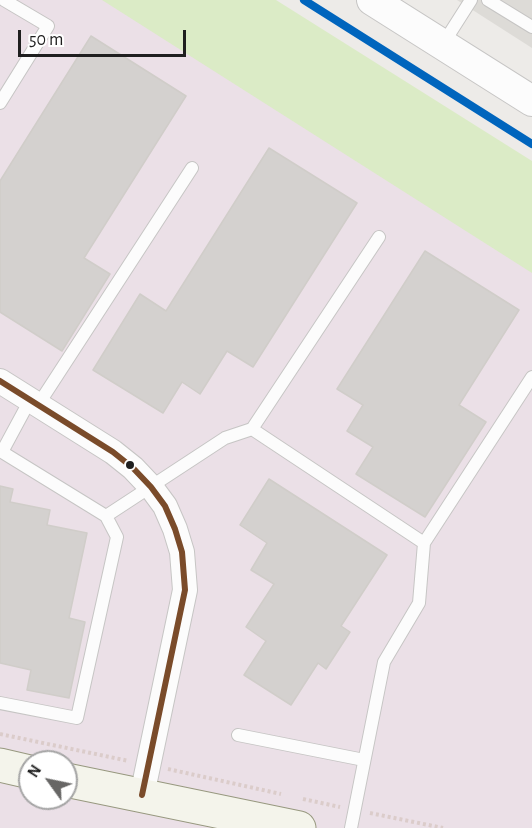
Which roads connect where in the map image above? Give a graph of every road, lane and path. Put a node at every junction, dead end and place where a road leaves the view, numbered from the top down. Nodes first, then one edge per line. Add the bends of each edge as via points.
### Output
1 (4, 0) edge
2 (372, 0) edge
3 (471, 0) edge
4 (488, 0) edge
5 (532, 27) edge
6 (443, 44) junction
7 (532, 101) edge
8 (0, 103) edge
9 (192, 168) dead end
10 (379, 237) dead end
11 (532, 377) edge
12 (0, 381) edge
13 (34, 403) junction
14 (252, 429) junction
15 (1, 451) edge
16 (152, 487) junction
17 (106, 516) junction
18 (424, 543) junction
19 (0, 703) edge
20 (0, 734) edge
21 (238, 735) dead end
22 (122, 759) dead end
23 (364, 760) junction
24 (0, 765) edge
25 (18, 769) edge
26 (172, 770) dead end
27 (78, 782) edge
28 (142, 795) junction
29 (286, 795) dead end
30 (355, 810) junction
31 (298, 813) edge
32 (351, 828) edge
33 (443, 828) edge

1 - 8 lane via 48,26
2 - 6 street
3 - 6 lane
4 - 5 lane
6 - 7 street
9 - 13 lane
10 - 14 lane
11 - 18 lane
12 - 13 street
13 - 15 lane
13 - 16 street via 113,452
14 - 16 lane via 225,438
14 - 18 lane
15 - 17 lane
16 - 17 lane
16 - 28 street via 175,529 182,552 185,590
17 - 19 lane via 117,537 77,718
18 - 23 lane via 418,603 384,662
20 - 22 path
21 - 23 lane
23 - 30 lane
24 - 25 main road
26 - 29 path
27 - 28 main road
28 - 31 main road
30 - 31 path
30 - 32 lane
30 - 33 path

